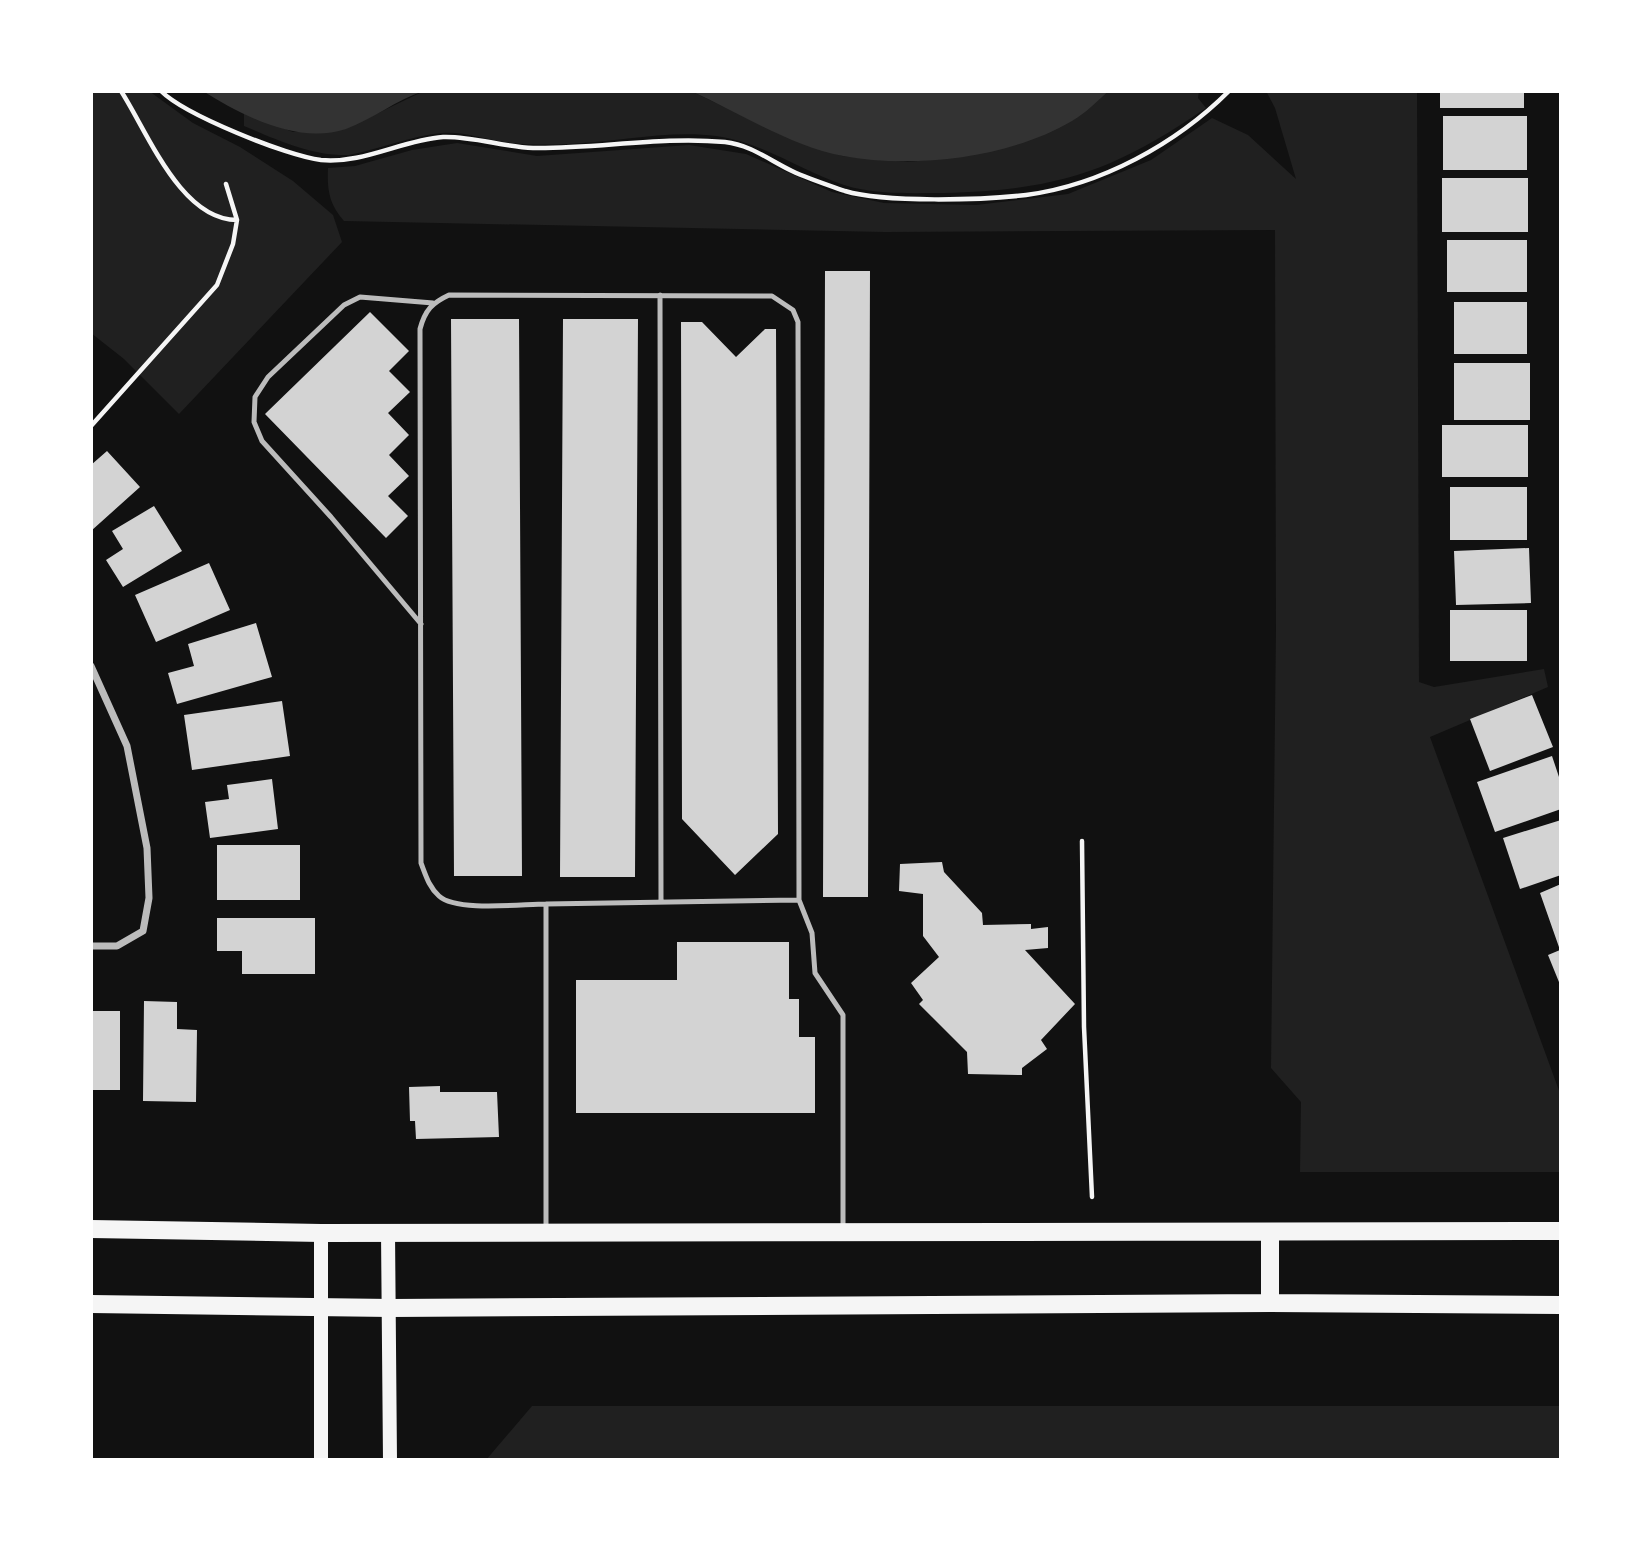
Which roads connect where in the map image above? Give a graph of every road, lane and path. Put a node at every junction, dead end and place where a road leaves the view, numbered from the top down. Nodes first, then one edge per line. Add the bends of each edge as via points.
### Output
1 (121, 91) edge
2 (161, 91) edge
3 (1229, 91) edge
4 (226, 184) dead end
5 (237, 220) junction
6 (660, 295) junction
7 (433, 303) junction
8 (91, 426) edge
9 (421, 624) junction
10 (91, 666) edge
11 (1082, 841) dead end
12 (799, 900) junction
13 (661, 902) junction
14 (546, 904) junction
15 (91, 946) edge
16 (1092, 1197) dead end
17 (91, 1229) edge
18 (1561, 1231) edge
19 (388, 1232) junction
20 (546, 1232) junction
21 (843, 1232) junction
22 (1270, 1232) junction
23 (321, 1234) junction
24 (91, 1304) edge
25 (1270, 1304) junction
26 (1561, 1305) edge
27 (319, 1306) junction
28 (391, 1308) junction
29 (321, 1460) edge
30 (390, 1460) edge

1 - 5 path via 161,163 199,209 214,217
2 - 3 path via 209,121 323,160 440,138 534,148 726,142 746,146 793,171 846,191 892,197 998,197 1084,181 1160,146
4 - 5 path
5 - 8 path via 218,285
6 - 7 lane via 449,295
6 - 12 lane via 772,296 793,310 798,322
6 - 13 lane
7 - 9 lane via 420,329
7 - 9 lane via 360,297 344,305 268,377 255,397 254,422 262,441
9 - 14 lane via 421,863 428,883 441,898 461,905
10 - 15 street via 127,746 147,848 149,898 143,931 117,946
11 - 16 path
12 - 13 lane
12 - 21 lane via 812,933 815,973 843,1016
13 - 14 lane
14 - 20 lane
17 - 23 main road
18 - 22 main road
19 - 20 main road
19 - 23 main road
19 - 28 main road
20 - 21 main road
21 - 22 main road
22 - 25 main road
23 - 27 main road
24 - 27 main road
25 - 26 main road
25 - 28 main road
27 - 28 main road
27 - 29 main road
28 - 30 main road

